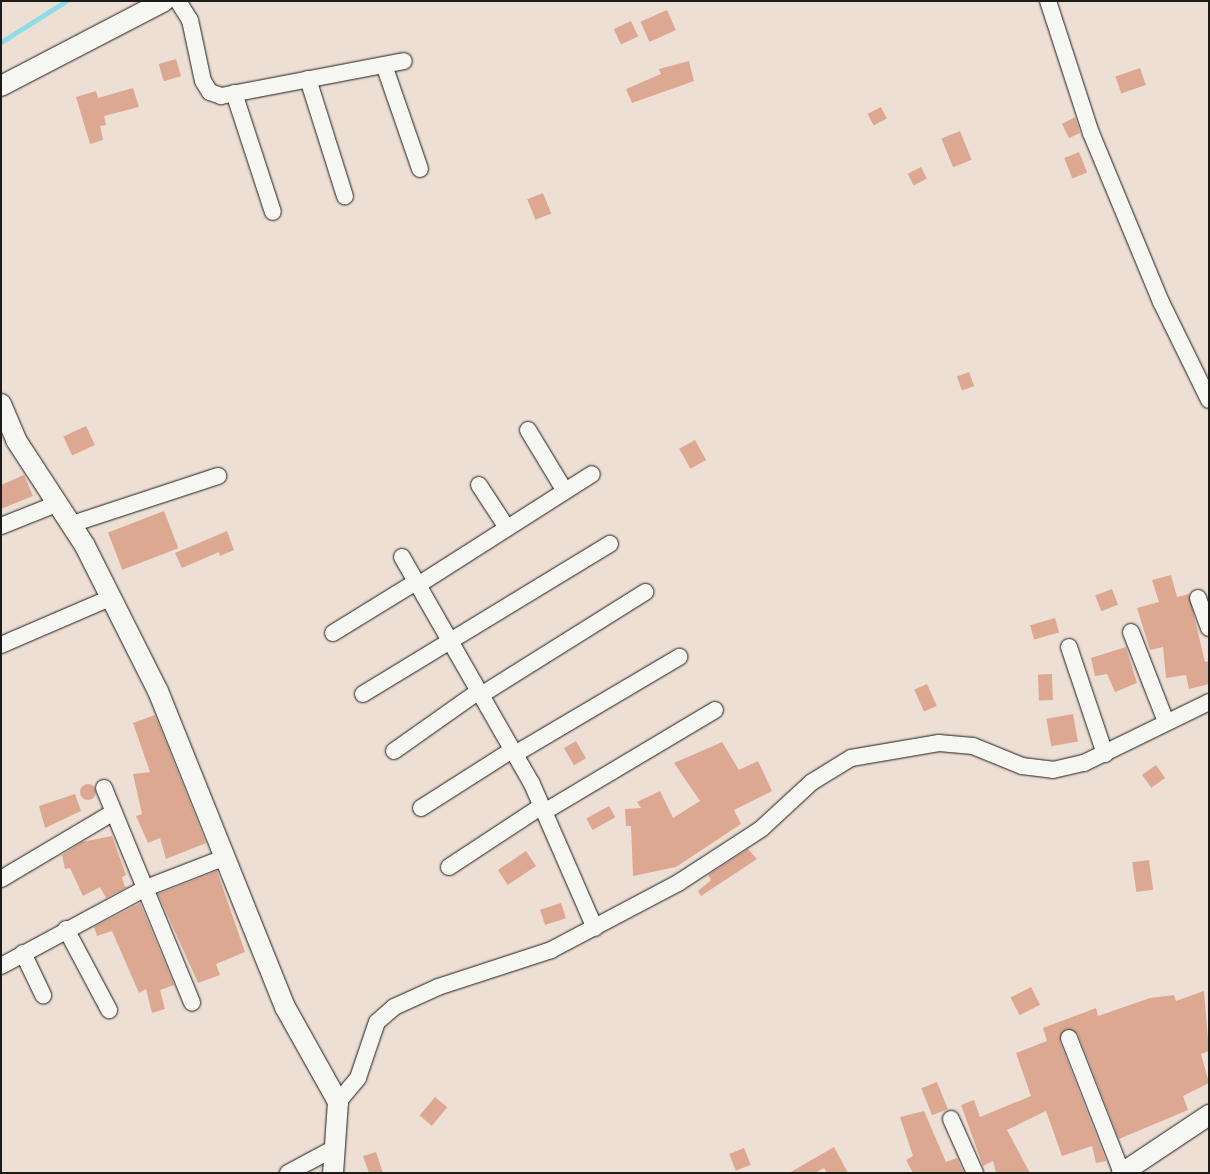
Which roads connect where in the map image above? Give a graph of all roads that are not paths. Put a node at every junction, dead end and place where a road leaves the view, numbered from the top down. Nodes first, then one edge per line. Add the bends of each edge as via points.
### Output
1 (164, 1) edge
2 (178, 1) edge
3 (1048, 1) edge
4 (404, 61) dead end
5 (384, 65) junction
6 (308, 78) junction
7 (1, 86) edge
8 (234, 93) junction
9 (420, 169) dead end
10 (345, 196) dead end
11 (273, 212) dead end
12 (1209, 400) edge
13 (1, 404) edge
14 (528, 430) dead end
15 (592, 474) dead end
16 (218, 476) dead end
17 (479, 485) dead end
18 (565, 491) junction
19 (59, 503) junction
20 (72, 524) junction
21 (1, 526) edge
22 (507, 528) junction
23 (610, 544) dead end
24 (402, 557) dead end
25 (417, 583) junction
26 (645, 592) dead end
27 (110, 598) junction
28 (1198, 598) dead end
29 (1209, 628) edge
30 (1131, 632) dead end
31 (333, 633) dead end
32 (449, 639) junction
33 (1, 645) edge
34 (1068, 647) dead end
35 (679, 657) dead end
36 (480, 693) junction
37 (363, 694) dead end
38 (1209, 702) edge
39 (715, 710) dead end
40 (1166, 722) junction
41 (394, 751) dead end
42 (514, 752) junction
43 (1105, 754) junction
44 (104, 788) dead end
45 (421, 808) dead end
46 (543, 809) junction
47 (114, 812) junction
48 (226, 857) junction
49 (449, 867) dead end
50 (1, 878) edge
51 (146, 888) junction
52 (595, 928) junction
53 (66, 929) junction
54 (23, 953) junction
55 (1, 966) edge
56 (43, 995) dead end
57 (192, 1003) dead end
58 (109, 1010) dead end
59 (1069, 1038) dead end
60 (338, 1102) junction
61 (1209, 1115) edge
62 (951, 1119) dead end
63 (332, 1150) junction
64 (288, 1173) edge
65 (333, 1173) edge
66 (975, 1173) edge
67 (1122, 1173) edge

1 - 7 street
2 - 8 street via 190,20 210,92
3 - 12 street via 1091,133 1161,302
4 - 5 street
5 - 6 street
5 - 9 street
6 - 8 street
6 - 10 street
8 - 11 street
13 - 19 street via 16,440
14 - 18 street
15 - 18 street
16 - 20 street
17 - 22 street
18 - 22 street
19 - 20 street
19 - 21 street
20 - 27 street
22 - 25 street
23 - 32 street
24 - 25 street
25 - 31 street
25 - 32 street
26 - 36 street
27 - 33 street
27 - 48 street via 172,722
28 - 29 street
30 - 40 street
32 - 36 street
32 - 37 street
34 - 43 street
35 - 42 street
36 - 41 street
36 - 42 street
38 - 40 street
39 - 46 street
40 - 43 street
42 - 45 street
42 - 46 street
43 - 52 street via 1053,770 1022,766 958,744 865,752 824,773 718,858
44 - 47 street
46 - 49 street
46 - 52 street
47 - 50 street
47 - 51 street
48 - 51 street
48 - 60 street via 285,1007
51 - 53 street
51 - 57 street
52 - 60 street via 518,964 438,987 394,1007 377,1022 358,1078
53 - 54 street
53 - 58 street
54 - 55 street
54 - 56 street
59 - 67 street
60 - 63 street
61 - 67 street
62 - 66 street
63 - 64 street
63 - 65 street

